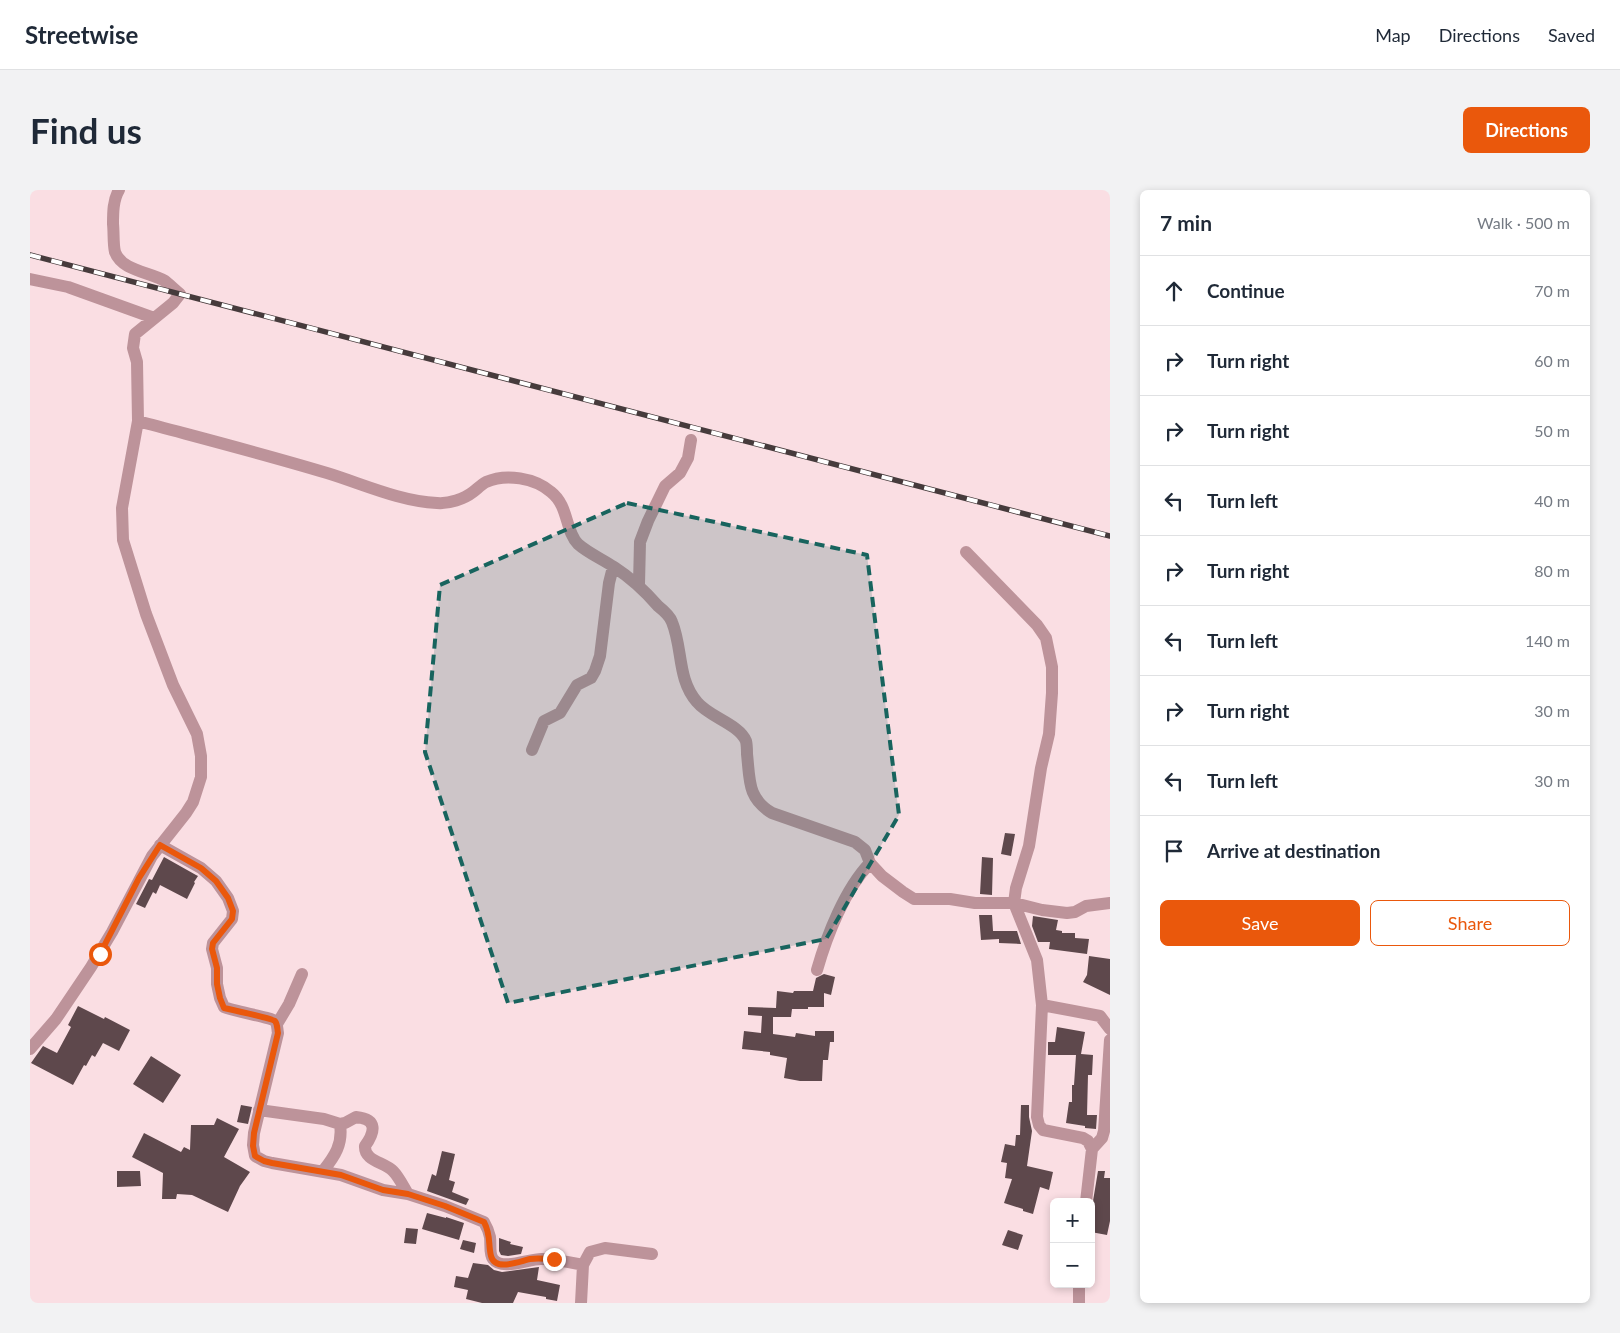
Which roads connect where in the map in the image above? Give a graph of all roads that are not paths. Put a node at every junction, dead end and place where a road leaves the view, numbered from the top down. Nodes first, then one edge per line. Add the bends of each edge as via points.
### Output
1 (119, 190) edge
2 (30, 279) edge
3 (154, 318) junction
4 (138, 421) junction
5 (692, 440) dead end
6 (966, 552) dead end
7 (613, 567) junction
8 (639, 584) junction
9 (532, 750) dead end
10 (160, 845) junction
11 (870, 863) junction
12 (1110, 903) edge
13 (1014, 904) junction
14 (817, 970) dead end
15 (302, 974) dead end
16 (1042, 1005) junction
17 (1105, 1015) edge
18 (277, 1024) junction
19 (1110, 1029) edge
20 (1110, 1040) edge
21 (32, 1042) edge
22 (259, 1110) junction
23 (340, 1124) junction
24 (1092, 1149) junction
25 (323, 1171) junction
26 (408, 1194) junction
27 (1086, 1198) edge
28 (652, 1254) dead end
29 (583, 1265) junction
30 (1079, 1288) edge
31 (581, 1303) edge
32 (1078, 1303) edge

1 - 3 street via 113,213 115,251 119,258 139,271 167,282 180,294
2 - 3 street via 68,287
3 - 4 street via 135,334
4 - 7 street via 270,456 406,499 439,504 459,500 485,482 507,477 540,485 559,500 577,542
4 - 10 street via 122,508 123,540 166,668 197,734 201,756 201,777 193,802
5 - 8 street via 688,458 680,472 665,486 640,542
6 - 13 street via 1037,625 1050,651 1052,693 1049,734 1029,846
7 - 8 street
7 - 9 street via 595,671 591,678 577,685 560,713 544,721
8 - 11 street via 672,620 682,673 697,703 738,730 746,741 750,786 762,807 855,842 865,850
10 - 18 street via 201,868 228,898 232,919 212,949 224,1008 270,1018
10 - 21 street via 91,967 56,1019
11 - 13 street via 914,899
11 - 14 street via 860,873 832,926
12 - 13 street via 1086,906 1067,913
13 - 16 street via 1037,960
15 - 18 street
16 - 17 street
16 - 24 street via 1036,1099 1039,1125 1048,1132 1083,1138
17 - 19 street
18 - 22 street via 278,1033
20 - 24 street via 1104,1131
22 - 23 street
22 - 25 street via 254,1133 255,1156 272,1163
23 - 25 street via 340,1145
23 - 26 street via 356,1117 370,1122 373,1130 365,1146 367,1155 394,1172
24 - 27 street
25 - 26 street via 383,1190
26 - 29 street via 484,1222 490,1236 491,1256 500,1264 554,1259
28 - 29 street via 600,1248 590,1252
29 - 31 street
30 - 32 street

